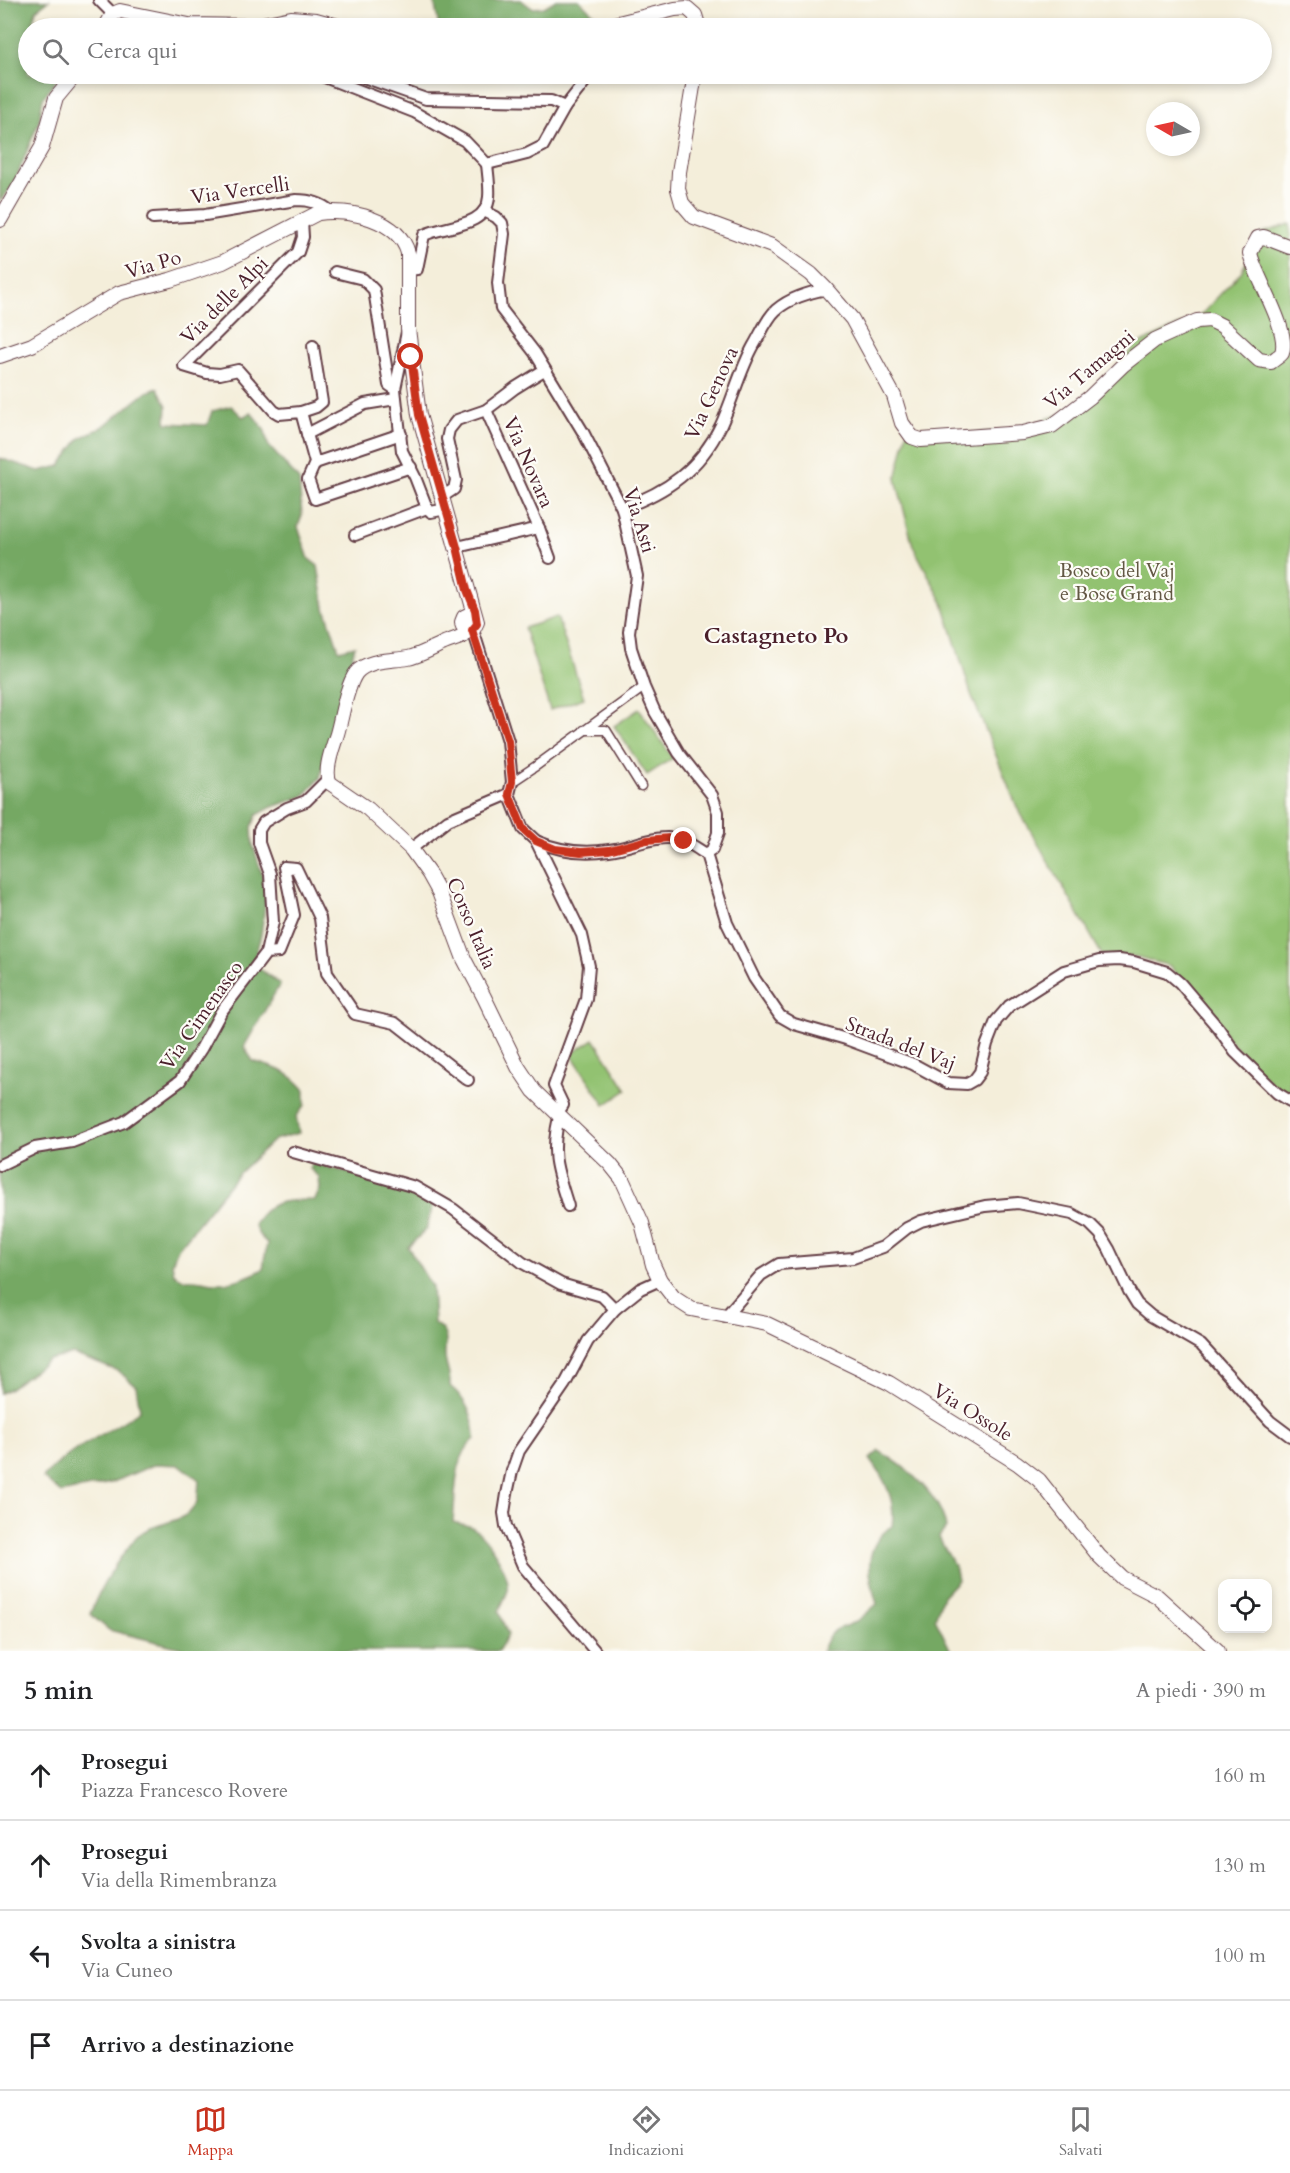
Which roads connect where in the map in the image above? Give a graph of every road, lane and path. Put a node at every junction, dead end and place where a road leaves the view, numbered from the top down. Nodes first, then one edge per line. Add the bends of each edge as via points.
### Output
1 (99, 0) edge
2 (690, 4) edge
3 (112, 14) junction
4 (110, 18) edge
5 (158, 18) edge
6 (646, 18) edge
7 (696, 18) edge
8 (68, 84) edge
9 (343, 84) edge
10 (383, 84) edge
11 (583, 84) edge
12 (693, 84) edge
13 (565, 107) junction
14 (487, 164) junction
15 (484, 211) junction
16 (324, 212) junction
17 (153, 218) dead end
18 (0, 220) edge
19 (302, 221) junction
20 (1290, 247) edge
21 (409, 270) junction
22 (335, 272) dead end
23 (826, 289) junction
24 (408, 329) junction
25 (313, 346) dead end
26 (0, 356) edge
27 (544, 370) junction
28 (395, 394) junction
29 (486, 410) junction
30 (301, 412) junction
31 (307, 434) junction
32 (400, 434) junction
33 (315, 463) junction
34 (411, 467) junction
35 (444, 503) junction
36 (427, 508) junction
37 (622, 508) junction
38 (539, 528) junction
39 (355, 535) dead end
40 (457, 547) junction
41 (550, 558) dead end
42 (469, 624) junction
43 (644, 687) junction
44 (584, 730) junction
45 (328, 779) junction
46 (512, 782) junction
47 (641, 786) dead end
48 (509, 794) junction
49 (536, 841) junction
50 (411, 849) junction
51 (706, 854) junction
52 (266, 953) junction
53 (468, 1080) dead end
54 (1290, 1101) edge
55 (558, 1115) junction
56 (293, 1152) dead end
57 (0, 1165) edge
58 (568, 1206) dead end
59 (660, 1280) junction
60 (615, 1310) junction
61 (725, 1317) junction
62 (1290, 1436) edge
63 (595, 1651) edge
64 (1218, 1651) edge

1 - 3 street
2 - 6 street
2 - 7 street
3 - 4 street
3 - 5 street via 120,11
8 - 18 street via 56,98 42,147
9 - 14 street via 414,112 465,141
10 - 13 street via 426,99 551,101
11 - 13 street
12 - 23 street via 679,172 682,203 694,217 772,246
13 - 14 street via 543,146
14 - 15 street via 489,200
15 - 21 street via 475,220 424,235 417,269
15 - 27 street, Via Asti via 502,223 504,234 498,283 501,309
16 - 17 street, Via Vercelli via 324,205 296,200 206,215
16 - 19 street, Via Po
16 - 21 street via 358,213 400,237 406,245
19 - 26 street, Via Po via 224,262 119,293 32,345
19 - 30 street, Via delle Alpi via 303,237 298,252 184,366 220,374 237,370 274,411
20 - 23 street, Via Tamagni via 1264,237 1258,238 1250,253 1283,327 1282,353 1271,362 1258,360 1222,326 1210,320 1197,321 1155,340 1052,426 1023,433 946,440 912,436 852,319
21 - 24 street
22 - 28 street via 363,279 374,290 389,385
23 - 37 street, Via Genova via 800,295 774,311 748,355 720,426 699,458 669,487 650,499
24 - 28 street
24 - 35 street via 419,415
25 - 30 street via 322,402
27 - 29 street
27 - 37 street, Via Asti via 583,432
28 - 31 street via 365,404
28 - 32 street
29 - 35 street via 457,420 449,430 447,439 456,480
29 - 38 street, Via Novara
30 - 31 street
31 - 33 street
32 - 33 street
32 - 34 street via 402,451
33 - 34 street via 308,479 315,499
34 - 36 street
35 - 36 street via 431,512
35 - 40 street
36 - 39 street
37 - 43 street, Via Asti via 638,576 629,637
38 - 40 street, Via Novara
38 - 41 street, Via Novara
40 - 42 street via 475,610
42 - 45 street via 449,641 410,658 365,666 355,675 330,758
42 - 46 street via 508,741
43 - 44 street
43 - 51 street, Via Asti via 679,753 712,795 718,813 718,833 712,850
44 - 46 street
44 - 47 street via 606,730
45 - 50 street, Corso Italia
45 - 52 street, Via Cimenasco via 306,801 264,822 259,830 259,843 270,874 273,922
46 - 48 street
48 - 49 street via 523,829
48 - 50 street via 448,820
49 - 51 street via 555,849 581,852 669,838 684,841
49 - 55 street via 582,935 589,966 586,999 554,1086 563,1105
50 - 55 street, Corso Italia via 439,892 464,959 518,1067 534,1091
51 - 54 street, Strada del Vaj via 727,923 754,978 780,1017 794,1024 913,1064 948,1083 968,1084 980,1072 996,1021 1009,1006 1064,971 1099,961 1126,961 1167,972 1180,983 1235,1052
52 - 53 street, Via Cimenasco via 279,952 294,915 284,867 296,868 320,918 327,973 355,1014 395,1023
52 - 57 street, Via Cimenasco via 221,1012 180,1081 124,1122 72,1142 35,1148
55 - 58 street via 554,1162
55 - 59 street, Corso Italia via 622,1179 642,1223
56 - 60 street via 415,1187 453,1209 523,1263 561,1284 602,1296
59 - 60 street via 640,1289
59 - 61 street, Via Ossole via 674,1298 691,1309
60 - 63 street via 588,1341 565,1384 519,1451 504,1513 523,1566
61 - 62 street via 761,1275 779,1264 854,1258 883,1247 921,1221 984,1206 1018,1203 1040,1207 1072,1214 1090,1224 1109,1249 1137,1304 1201,1345 1270,1421
61 - 64 street, Via Ossole via 767,1324 889,1383 1017,1463 1038,1480 1099,1556 1122,1578 1157,1596

